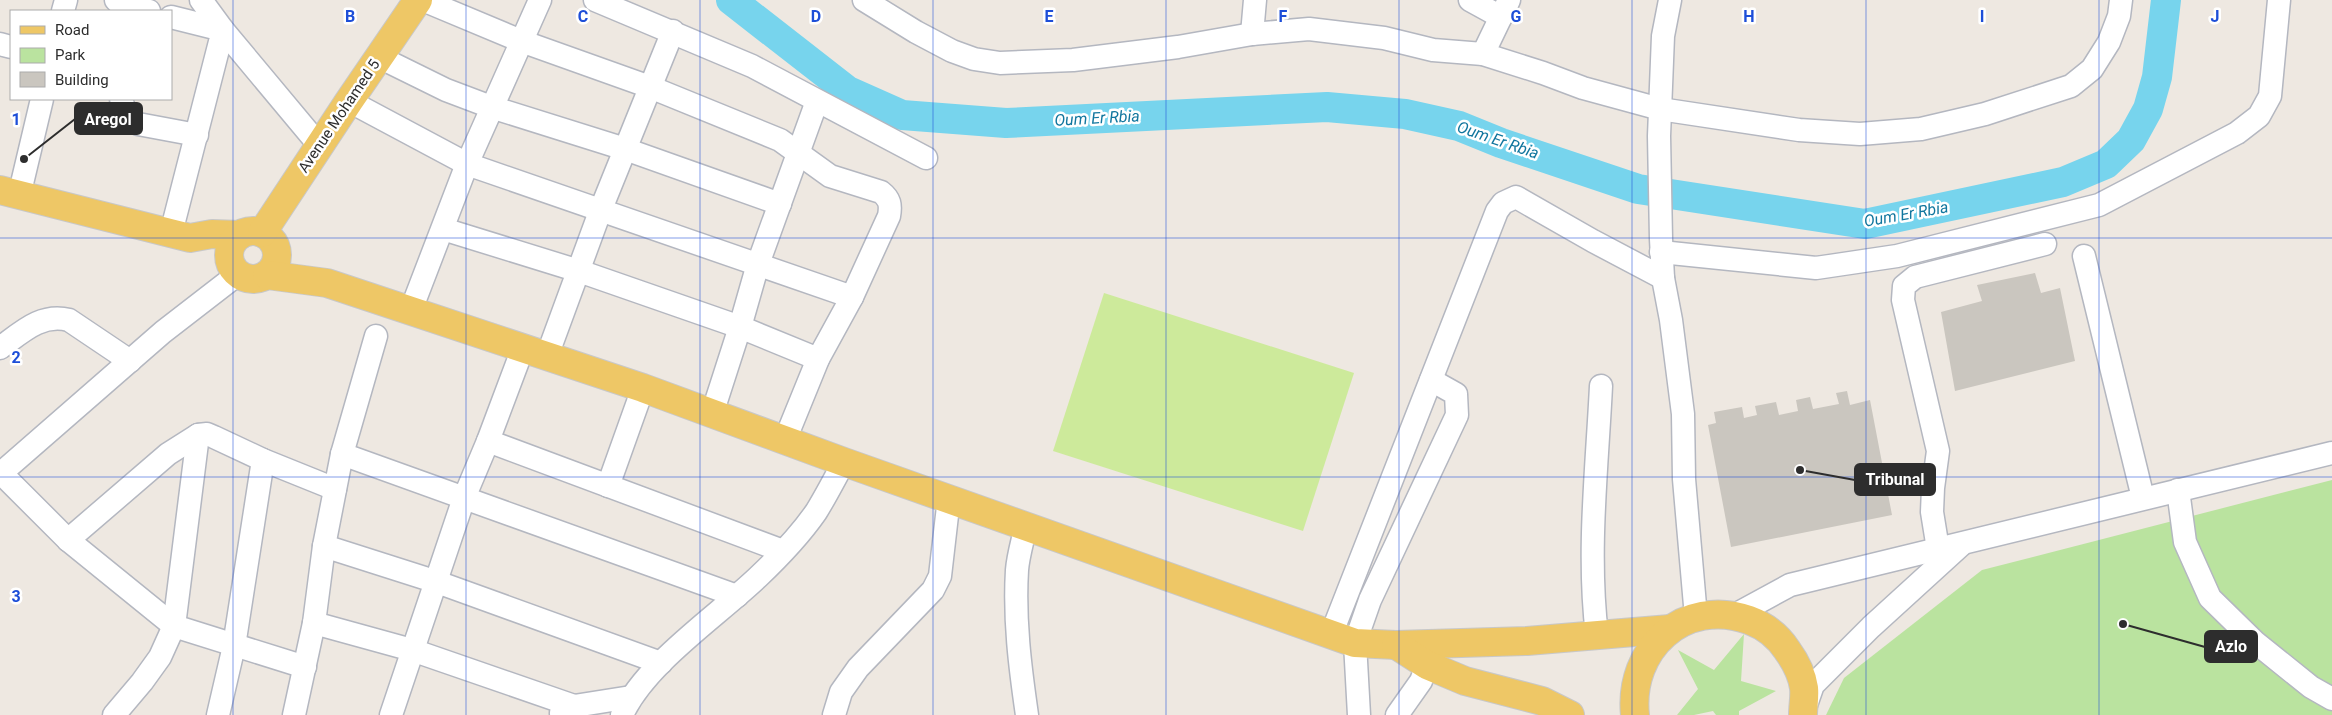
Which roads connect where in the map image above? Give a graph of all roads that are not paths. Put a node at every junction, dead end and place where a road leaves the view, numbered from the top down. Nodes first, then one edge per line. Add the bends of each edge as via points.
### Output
1 (116, 0) edge
2 (201, 0) edge
3 (418, 0) edge
4 (423, 0) edge
5 (540, 0) edge
6 (595, 0) edge
7 (864, 0) edge
8 (1255, 0) edge
9 (1470, 0) edge
10 (1670, 0) edge
11 (2121, 0) edge
12 (2279, 0) edge
13 (1505, 8) edge
14 (145, 10) edge
15 (172, 17) edge
16 (223, 30) junction
17 (673, 31) junction
18 (1252, 34) junction
19 (521, 41) junction
20 (1483, 54) junction
21 (379, 57) junction
22 (650, 87) junction
23 (42, 100) edge
24 (120, 100) edge
25 (348, 100) junction
26 (817, 101) junction
27 (490, 107) junction
28 (1660, 109) junction
29 (197, 135) junction
30 (319, 145) junction
31 (625, 150) junction
32 (798, 152) junction
33 (926, 158) dead end
34 (467, 164) junction
35 (9, 193) edge
36 (780, 204) junction
37 (601, 209) junction
38 (443, 229) junction
39 (180, 235) junction
40 (259, 239) junction
41 (2045, 244) dead end
42 (1661, 246) junction
43 (2084, 256) dead end
44 (758, 264) junction
45 (580, 271) junction
46 (236, 272) junction
47 (267, 275) junction
48 (1663, 278) junction
49 (327, 282) junction
50 (852, 297) junction
51 (411, 310) junction
52 (740, 328) junction
53 (376, 336) dead end
54 (0, 348) edge
55 (535, 352) junction
56 (818, 360) junction
57 (130, 361) junction
58 (1431, 380) junction
59 (1601, 386) dead end
60 (644, 388) junction
61 (712, 414) junction
62 (198, 435) junction
63 (785, 440) junction
64 (488, 441) junction
65 (2332, 453) edge
66 (342, 454) junction
67 (263, 460) junction
68 (844, 462) junction
69 (1, 474) edge
70 (608, 486) junction
71 (335, 489) junction
72 (2178, 490) junction
73 (464, 498) junction
74 (949, 498) junction
75 (2144, 498) junction
76 (1026, 525) junction
77 (68, 540) junction
78 (1966, 541) junction
79 (324, 546) junction
80 (1938, 549) junction
81 (783, 551) junction
82 (437, 582) junction
83 (737, 596) junction
84 (1735, 615) junction
85 (1696, 617) junction
86 (314, 623) junction
87 (174, 626) junction
88 (1670, 629) junction
89 (1597, 635) junction
90 (1343, 639) junction
91 (1396, 645) junction
92 (234, 646) junction
93 (412, 650) junction
94 (661, 663) junction
95 (1427, 665) junction
96 (305, 667) junction
97 (2332, 699) edge
98 (626, 706) edge
99 (565, 711) edge
100 (114, 715) edge
101 (218, 715) edge
102 (294, 715) edge
103 (391, 715) edge
104 (834, 715) edge
105 (1028, 715) edge
106 (1359, 715) edge
107 (1397, 715) edge
108 (1570, 715) edge
109 (1636, 715) edge
110 (1803, 715) edge

1 - 14 street
2 - 16 street
3 - 21 main road, Avenue Mohamed 5
4 - 19 street
5 - 19 street
6 - 17 street
7 - 18 street via 952,51 974,60 1000,63 1073,60
8 - 18 street
9 - 13 street
10 - 28 street via 1663,36
11 - 28 street via 2109,42 2092,69 2071,86 1985,114 1921,129 1860,134 1799,130
12 - 42 street via 2270,96 2259,116 2237,133 2099,205 1897,256 1838,266 1816,268
13 - 20 street
15 - 16 street
16 - 29 street
16 - 30 street
17 - 22 street
17 - 26 street via 752,66
18 - 20 street via 1327,31 1384,38 1433,50
19 - 22 street
19 - 27 street
20 - 28 street via 1583,88
21 - 25 main road, Avenue Mohamed 5
21 - 27 street via 446,90
22 - 31 street
22 - 32 street via 780,140
23 - 35 street
24 - 29 street via 126,117 138,124
25 - 30 main road, Avenue Mohamed 5
25 - 34 street
26 - 32 street
26 - 33 street
27 - 31 street
27 - 34 street
28 - 42 street
29 - 39 street
30 - 40 main road, Avenue Mohamed 5
31 - 36 street
31 - 37 street
32 - 36 street
32 - 50 street via 830,176 881,192 889,202 889,216
34 - 37 street
34 - 38 street
35 - 39 main road
36 - 44 street
37 - 44 street
37 - 45 street
38 - 45 street
38 - 51 street
39 - 40 main road via 212,234
39 - 46 main road
40 - 46 main road via 234,240 230,254
40 - 47 main road via 276,264
40 - 49 main road
41 - 80 street via 1915,277 1904,286 1903,300 1938,452 1932,504
42 - 48 street
43 - 75 street
44 - 50 street
44 - 52 street
45 - 52 street
45 - 55 street
46 - 47 main road via 252,279
46 - 57 street
47 - 49 main road
48 - 58 street via 1516,197 1510,198 1497,211
48 - 85 street via 1684,414 1684,479
49 - 51 main road
50 - 56 street
51 - 55 main road
52 - 56 street
52 - 61 street
53 - 66 street
54 - 57 street via 31,326 46,319 59,318 69,320
55 - 60 main road
55 - 64 street
56 - 63 street
57 - 69 street
58 - 90 street
58 - 90 street via 1456,394 1457,415 1370,600
59 - 89 street via 1595,495
60 - 61 main road
60 - 70 street
61 - 63 main road
62 - 67 street via 207,434
62 - 77 street via 168,454
62 - 87 street
63 - 68 main road
64 - 70 street
64 - 73 street
65 - 72 street
66 - 71 street
66 - 73 street
67 - 71 street
67 - 92 street
68 - 74 main road
68 - 81 street via 816,512
69 - 77 street
70 - 81 street
71 - 79 street
72 - 75 street
72 - 97 street via 2185,542 2210,598 2255,642 2311,687
73 - 82 street
73 - 83 street
74 - 76 main road
74 - 104 street via 940,576 933,590 858,668 841,692
75 - 78 street
76 - 90 main road
76 - 105 street via 1017,568 1017,615 1019,666
77 - 87 street
78 - 80 street
78 - 110 street via 1813,685
79 - 82 street
79 - 86 street
80 - 84 street via 1790,585
81 - 83 street
82 - 93 street
82 - 94 street
83 - 94 street
84 - 85 main road
84 - 110 main road via 1760,624 1781,640 1796,662 1804,688
85 - 88 main road
86 - 93 street
86 - 96 street
87 - 92 street
87 - 100 street via 160,657
88 - 89 main road
88 - 109 main road via 1652,646 1640,667 1634,690
89 - 91 main road via 1527,641
90 - 91 main road
90 - 106 street
91 - 95 main road
92 - 96 street
92 - 101 street
93 - 99 street
93 - 103 street
94 - 98 street
95 - 107 street via 1421,681
95 - 108 main road via 1465,680 1542,701
96 - 102 street
98 - 99 street

